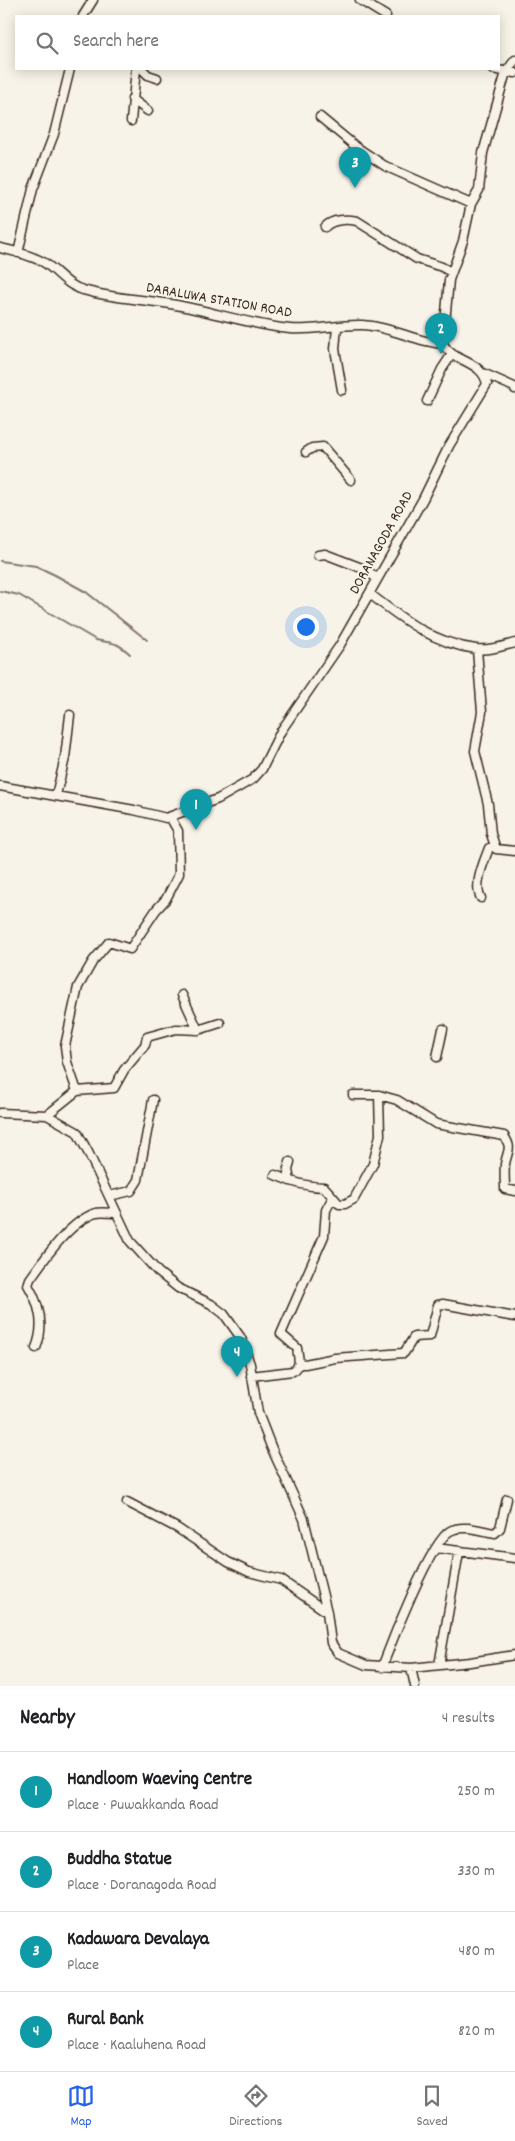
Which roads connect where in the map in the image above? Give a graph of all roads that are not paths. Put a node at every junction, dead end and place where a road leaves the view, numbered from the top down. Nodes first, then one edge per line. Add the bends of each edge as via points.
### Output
1 (93, 0) edge
2 (360, 0) edge
3 (84, 15) edge
4 (384, 15) edge
5 (515, 60) edge
6 (70, 70) edge
7 (136, 70) edge
8 (143, 70) edge
9 (497, 70) edge
10 (506, 72) junction
11 (515, 73) edge
12 (157, 78) dead end
13 (132, 99) junction
14 (148, 111) dead end
15 (320, 117) dead end
16 (130, 121) dead end
17 (471, 204) junction
18 (325, 227) dead end
19 (0, 248) edge
20 (18, 253) junction
21 (452, 272) junction
22 (338, 327) junction
23 (442, 344) junction
24 (452, 354) junction
25 (485, 374) junction
26 (342, 390) dead end
27 (515, 390) edge
28 (427, 400) dead end
29 (306, 452) dead end
30 (351, 480) dead end
31 (318, 556) dead end
32 (378, 579) junction
33 (370, 594) junction
34 (515, 643) edge
35 (477, 650) junction
36 (70, 715) dead end
37 (0, 786) edge
38 (56, 795) junction
39 (170, 816) junction
40 (494, 846) junction
41 (515, 851) edge
42 (481, 898) dead end
43 (182, 995) dead end
44 (220, 1023) dead end
45 (442, 1029) dead end
46 (198, 1030) junction
47 (437, 1057) dead end
48 (77, 1091) junction
49 (353, 1095) dead end
50 (379, 1095) junction
51 (153, 1100) dead end
52 (0, 1113) edge
53 (47, 1115) junction
54 (290, 1162) dead end
55 (275, 1175) dead end
56 (290, 1181) junction
57 (515, 1191) edge
58 (109, 1196) junction
59 (333, 1197) junction
60 (115, 1213) junction
61 (515, 1317) edge
62 (36, 1348) dead end
63 (299, 1363) junction
64 (251, 1376) junction
65 (507, 1499) dead end
66 (127, 1502) dead end
67 (436, 1548) junction
68 (459, 1552) junction
69 (515, 1558) edge
70 (328, 1612) junction
71 (515, 1655) edge
72 (439, 1665) junction
73 (382, 1667) junction
74 (411, 1668) junction
75 (415, 1686) edge

1 - 3 street
2 - 4 street
5 - 10 street
6 - 20 street via 54,134 33,189
7 - 13 street
8 - 12 street
9 - 10 street
10 - 11 street
10 - 17 street via 483,153 479,190
13 - 14 street
13 - 16 street
15 - 17 street via 385,166
17 - 21 street
18 - 21 street via 329,223 349,219 357,221 417,259
19 - 20 street, DARALUWA STATION ROAD
20 - 22 street, DARALUWA STATION ROAD via 42,262 72,286 102,295 174,305 291,329
21 - 23 street
22 - 23 street, DARALUWA STATION ROAD via 362,325 390,329
22 - 26 street via 335,349
23 - 24 street
24 - 25 street
24 - 28 street
25 - 27 street
25 - 32 street, DORANAGODA ROAD via 486,384 480,398 449,446
29 - 30 street via 323,447
31 - 32 street via 324,554 367,570
32 - 33 street, DORANAGODA ROAD
33 - 35 street via 410,625 437,638
33 - 39 street, DORANAGODA ROAD via 253,779 218,799
34 - 35 street
35 - 40 street via 482,712 475,751
36 - 38 street
37 - 38 street, DORANAGODA ROAD
38 - 39 street, DORANAGODA ROAD via 154,816
39 - 48 street via 178,831 179,874 166,899 130,949 109,942 78,987 65,1046
40 - 41 street
40 - 42 street via 489,848 480,874 478,893
43 - 46 street
44 - 46 street
45 - 47 street
46 - 48 street via 176,1029 147,1036 145,1045 114,1088
48 - 53 street
49 - 50 street
50 - 57 street via 397,1100 436,1124 504,1136 509,1144 505,1189
50 - 59 street via 380,1135 374,1164 354,1200 338,1204
51 - 58 street via 138,1180 131,1190
52 - 53 street
53 - 58 street via 76,1132
54 - 56 street
55 - 56 street
56 - 59 street via 324,1187
58 - 60 street
59 - 63 street via 326,1210 324,1236 280,1334 297,1348
60 - 62 street via 96,1213 83,1220 57,1243 30,1279 28,1285 36,1298 42,1325
60 - 64 street via 130,1241 158,1272 178,1288 224,1314 241,1338
61 - 63 street via 438,1305 430,1336 414,1337 404,1353
63 - 64 street via 292,1371
64 - 70 street via 258,1412 304,1519
65 - 67 street via 500,1528 495,1533 466,1528 452,1530
66 - 70 street via 177,1528 228,1562 249,1572 281,1580
67 - 68 street
67 - 73 street via 409,1599
68 - 69 street
68 - 72 street
70 - 73 street via 331,1643 338,1653 366,1665
71 - 72 street
72 - 74 street
73 - 74 street
74 - 75 street

